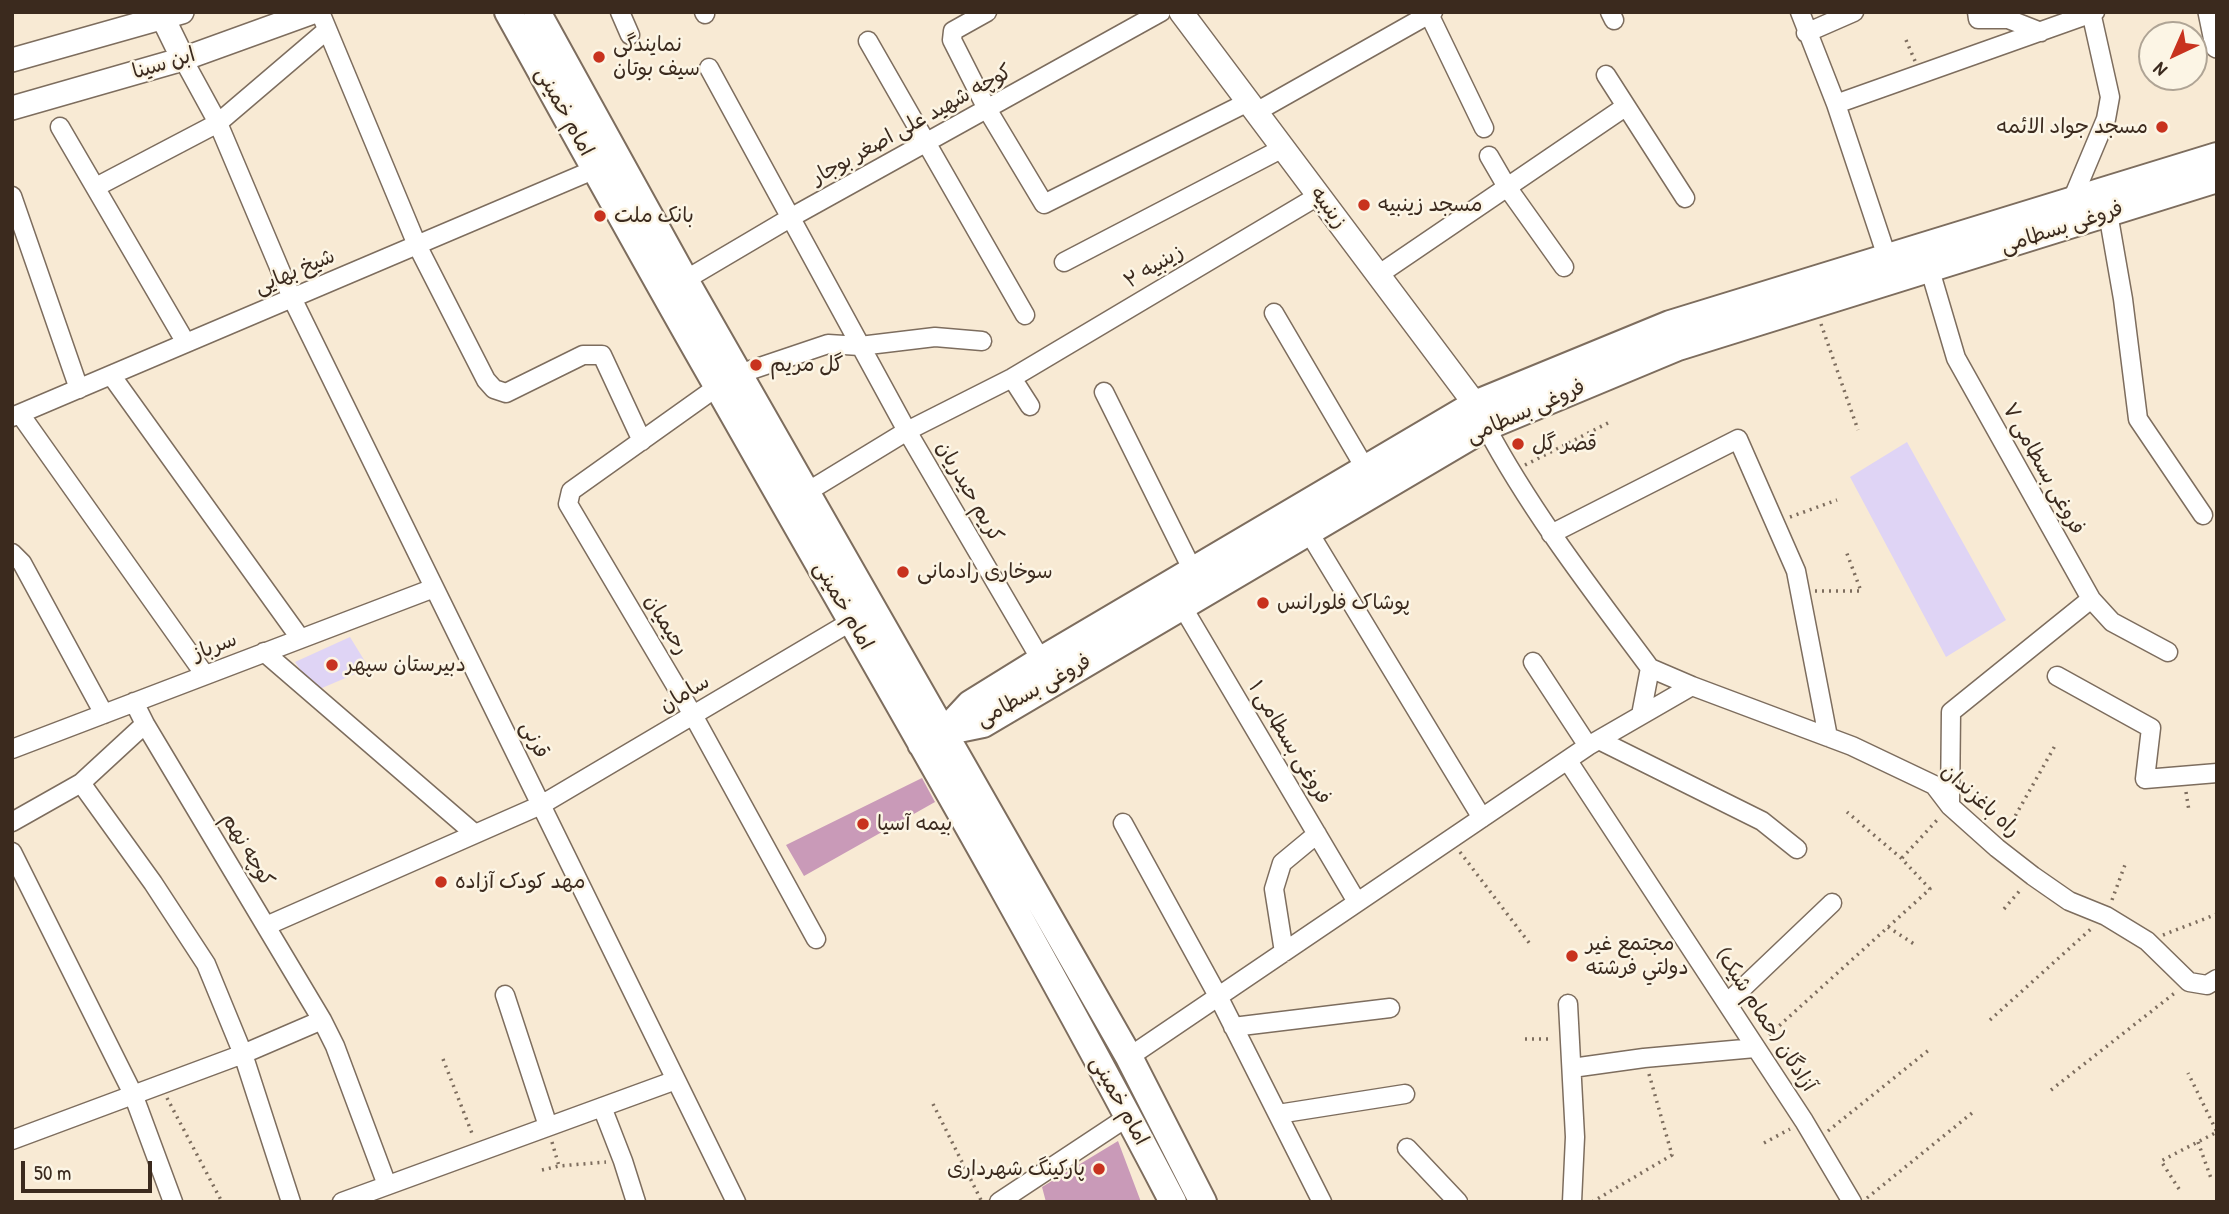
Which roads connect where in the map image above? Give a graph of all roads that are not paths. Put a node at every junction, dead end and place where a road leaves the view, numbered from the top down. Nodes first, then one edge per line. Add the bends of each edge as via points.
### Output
1 (320, 12) edge
2 (508, 12) edge
3 (537, 12) edge
4 (620, 12) edge
5 (987, 12) edge
6 (1161, 12) edge
7 (1181, 12) edge
8 (1800, 12) edge
9 (1854, 12) edge
10 (1977, 12) edge
11 (2210, 12) edge
12 (1430, 13) edge
13 (2092, 13) edge
14 (168, 14) edge
15 (320, 21) edge
16 (2041, 32) junction
17 (1806, 33) junction
18 (630, 35) dead end
19 (868, 41) dead end
20 (2217, 46) edge
21 (183, 59) junction
22 (12, 60) edge
23 (709, 68) dead end
24 (1606, 75) dead end
25 (1836, 104) junction
26 (1252, 107) junction
27 (1625, 107) junction
28 (12, 108) edge
29 (987, 109) junction
30 (218, 123) junction
31 (60, 127) dead end
32 (1484, 128) dead end
33 (927, 143) junction
34 (1283, 148) junction
35 (1489, 156) dead end
36 (2217, 156) edge
37 (607, 164) junction
38 (2217, 179) edge
39 (96, 187) junction
40 (1507, 187) junction
41 (12, 196) edge
42 (1318, 196) junction
43 (1685, 198) dead end
44 (2072, 200) junction
45 (2108, 213) junction
46 (790, 218) junction
47 (417, 245) junction
48 (1887, 257) junction
49 (1064, 262) dead end
50 (1564, 267) dead end
51 (1930, 270) junction
52 (1378, 275) junction
53 (685, 280) junction
54 (292, 298) junction
55 (1274, 313) dead end
56 (1026, 316) dead end
57 (982, 341) dead end
58 (186, 343) junction
59 (860, 346) junction
60 (111, 375) junction
61 (1012, 378) junction
62 (728, 380) junction
63 (79, 389) junction
64 (1104, 392) dead end
65 (1030, 406) dead end
66 (16, 415) edge
67 (1480, 415) junction
68 (907, 430) junction
69 (642, 441) junction
70 (1365, 468) junction
71 (807, 492) junction
72 (2203, 515) dead end
73 (1308, 531) junction
74 (1551, 534) junction
75 (12, 554) edge
76 (1193, 571) junction
77 (434, 588) junction
78 (2091, 599) junction
79 (1182, 606) junction
80 (852, 621) junction
81 (300, 638) junction
82 (264, 652) junction
83 (2168, 652) dead end
84 (1041, 660) junction
85 (1533, 662) dead end
86 (1650, 668) junction
87 (205, 675) junction
88 (2057, 676) dead end
89 (1692, 686) junction
90 (134, 702) junction
91 (104, 714) junction
92 (693, 715) junction
93 (1641, 715) junction
94 (145, 724) junction
95 (944, 732) junction
96 (1828, 737) junction
97 (1594, 743) junction
98 (921, 744) junction
99 (12, 749) edge
100 (1568, 761) junction
101 (2217, 773) edge
102 (81, 783) junction
103 (541, 805) junction
104 (1950, 806) junction
105 (1482, 818) junction
106 (12, 822) edge
107 (1123, 823) dead end
108 (475, 834) junction
109 (1317, 834) junction
110 (1797, 849) dead end
111 (12, 852) edge
112 (1357, 902) junction
113 (1832, 903) dead end
114 (266, 926) junction
115 (816, 939) dead end
116 (1284, 951) junction
117 (2217, 979) edge
118 (505, 995) dead end
119 (1218, 996) junction
120 (1727, 1003) junction
121 (1568, 1004) dead end
122 (1390, 1008) dead end
123 (322, 1020) junction
124 (1233, 1027) junction
125 (1755, 1048) junction
126 (243, 1054) junction
127 (1129, 1057) junction
128 (1572, 1068) junction
129 (676, 1080) junction
130 (133, 1094) junction
131 (1405, 1094) dead end
132 (602, 1107) junction
133 (1278, 1114) junction
134 (1129, 1116) junction
135 (548, 1126) junction
136 (13, 1136) edge
137 (1407, 1148) dead end
138 (387, 1185) junction
139 (1025, 1194) edge
140 (173, 1202) edge
141 (291, 1202) edge
142 (342, 1202) edge
143 (636, 1202) edge
144 (736, 1202) edge
145 (999, 1202) edge
146 (1173, 1202) edge
147 (1203, 1202) edge
148 (1322, 1202) edge
149 (1458, 1202) edge
150 (1572, 1202) edge
151 (1852, 1202) edge

1 - 15 street
2 - 37 main road, امام خمینی
3 - 37 main road, امام خمینی
4 - 18 street
5 - 29 street via 953,31 952,40
6 - 29 street, کوچه شهید علی اصغر بوجار
7 - 26 street, زینبیه
8 - 17 street
9 - 17 street
10 - 16 street via 1978,19 2008,19
11 - 20 street
12 - 26 street
12 - 32 street
13 - 16 street
13 - 44 street via 2110,97 2106,120
14 - 21 street
14 - 22 street
15 - 21 street, ابن سینا
15 - 30 street
15 - 47 street
16 - 25 street
17 - 25 street
19 - 33 street
21 - 28 street, ابن سینا
21 - 30 street, قرنی
23 - 46 street, کریم حیدریان
24 - 27 street
25 - 48 street
26 - 29 street via 1044,204
26 - 34 street, زینبیه
27 - 40 street
27 - 43 street
29 - 33 street, کوچه شهید علی اصغر بوجار
30 - 39 street
30 - 54 street, قرنی
31 - 39 street
33 - 46 street, کوچه شهید علی اصغر بوجار
33 - 56 street
34 - 42 street, زینبیه
34 - 49 street
35 - 40 street
36 - 44 main road, فروغی بسطامی
37 - 47 street, شیخ بهایی
37 - 53 main road, امام خمینی
37 - 62 main road, امام خمینی
38 - 45 main road, فروغی بسطامی
39 - 58 street
40 - 50 street
40 - 52 street
41 - 63 street
42 - 52 street, زینبیه
42 - 61 street, زینبیه ۲
44 - 48 main road, فروغی بسطامی
45 - 51 main road, فروغی بسطامی
45 - 72 street via 2138,419
46 - 53 street, کوچه شهید علی اصغر بوجار
46 - 59 street, کریم حیدریان
47 - 54 street, شیخ بهایی
47 - 69 street via 494,390 506,393 583,355 602,355
48 - 67 main road, فروغی بسطامی via 1670,324
51 - 67 main road, فروغی بسطامی via 1678,347
51 - 78 street, فروغی بسطامی ۷ via 1956,358
52 - 67 street, زینبیه
53 - 62 main road, امام خمینی
54 - 58 street, شیخ بهایی
54 - 77 street, قرنی
55 - 70 street
57 - 59 street, رحیمیان via 935,337
58 - 60 street, شیخ بهایی
59 - 62 street, رحیمیان via 828,344
59 - 68 street, کریم حیدریان
60 - 63 street, شیخ بهایی
60 - 81 street
61 - 65 street
61 - 68 street, زینبیه ۲
62 - 69 street, رحیمیان
62 - 71 main road, امام خمینی
62 - 80 main road, امام خمینی
63 - 66 street, شیخ بهایی
64 - 76 street
66 - 87 street
67 - 70 main road, فروغی بسطامی
67 - 73 main road, فروغی بسطامی
67 - 74 street
68 - 71 street, زینبیه ۲
68 - 84 street, کریم حیدریان
69 - 92 street, رحیمیان via 571,491 568,505
70 - 76 main road, فروغی بسطامی
71 - 95 main road, امام خمینی
73 - 79 main road, فروغی بسطامی
73 - 105 street
74 - 86 street
74 - 96 street via 1738,439 1796,571
75 - 91 street via 22,563
76 - 84 main road, فروغی بسطامی
77 - 81 street, سرباز
77 - 103 street, قرنی
78 - 83 street, فروغی بسطامی ۷ via 2112,622
78 - 104 street via 1951,712
79 - 95 main road, فروغی بسطامی via 983,724
79 - 109 street, فروغی بسطامی ۱
80 - 92 street, سامان
80 - 98 main road, امام خمینی
81 - 82 street, سرباز
82 - 87 street, سرباز
82 - 108 street
84 - 95 main road, فروغی بسطامی via 970,704
85 - 97 street
86 - 89 street, راه باغزندان
86 - 93 street
87 - 90 street, سرباز
88 - 101 street via 2151,728 2145,779
89 - 93 street
89 - 96 street, راه باغزندان
90 - 91 street, سرباز
90 - 94 street, کوچه نهم
91 - 99 street, سرباز
92 - 103 street, سامان
92 - 115 street, رحیمیان
93 - 97 street
94 - 102 street
94 - 114 street, کوچه نهم
95 - 98 main road
95 - 127 main road, امام خمینی
96 - 104 street, راه باغزندان via 1934,785
97 - 100 street
97 - 110 street via 1762,821
98 - 134 main road, امام خمینی
100 - 105 street
100 - 120 street, آزادگان (حمام شیک)
102 - 106 street
102 - 126 street via 206,964
103 - 108 street, سامان
103 - 129 street, قرنی
104 - 117 street, راه باغزندان via 1997,848 2069,901 2106,916 2147,941 2189,982 2207,985
105 - 112 street
107 - 119 street
108 - 114 street, سامان
109 - 112 street, فروغی بسطامی ۱
109 - 116 street via 1282,863 1274,888
111 - 130 street
112 - 116 street
113 - 120 street
114 - 123 street, کوچه نهم
116 - 119 street
118 - 135 street
119 - 124 street
119 - 127 street
120 - 125 street, آزادگان (حمام شیک)
121 - 128 street
122 - 124 street
123 - 126 street
123 - 138 street, کوچه نهم
124 - 133 street
125 - 128 street
125 - 151 street, آزادگان (حمام شیک)
126 - 130 street
126 - 141 street
127 - 147 main road, امام خمینی
128 - 150 street
129 - 132 street
129 - 144 street, قرنی
130 - 136 street
130 - 140 street
131 - 133 street
132 - 135 street
132 - 143 street
133 - 148 street
134 - 139 street
134 - 146 main road, امام خمینی
135 - 138 street
137 - 149 street
138 - 142 street
139 - 145 street

